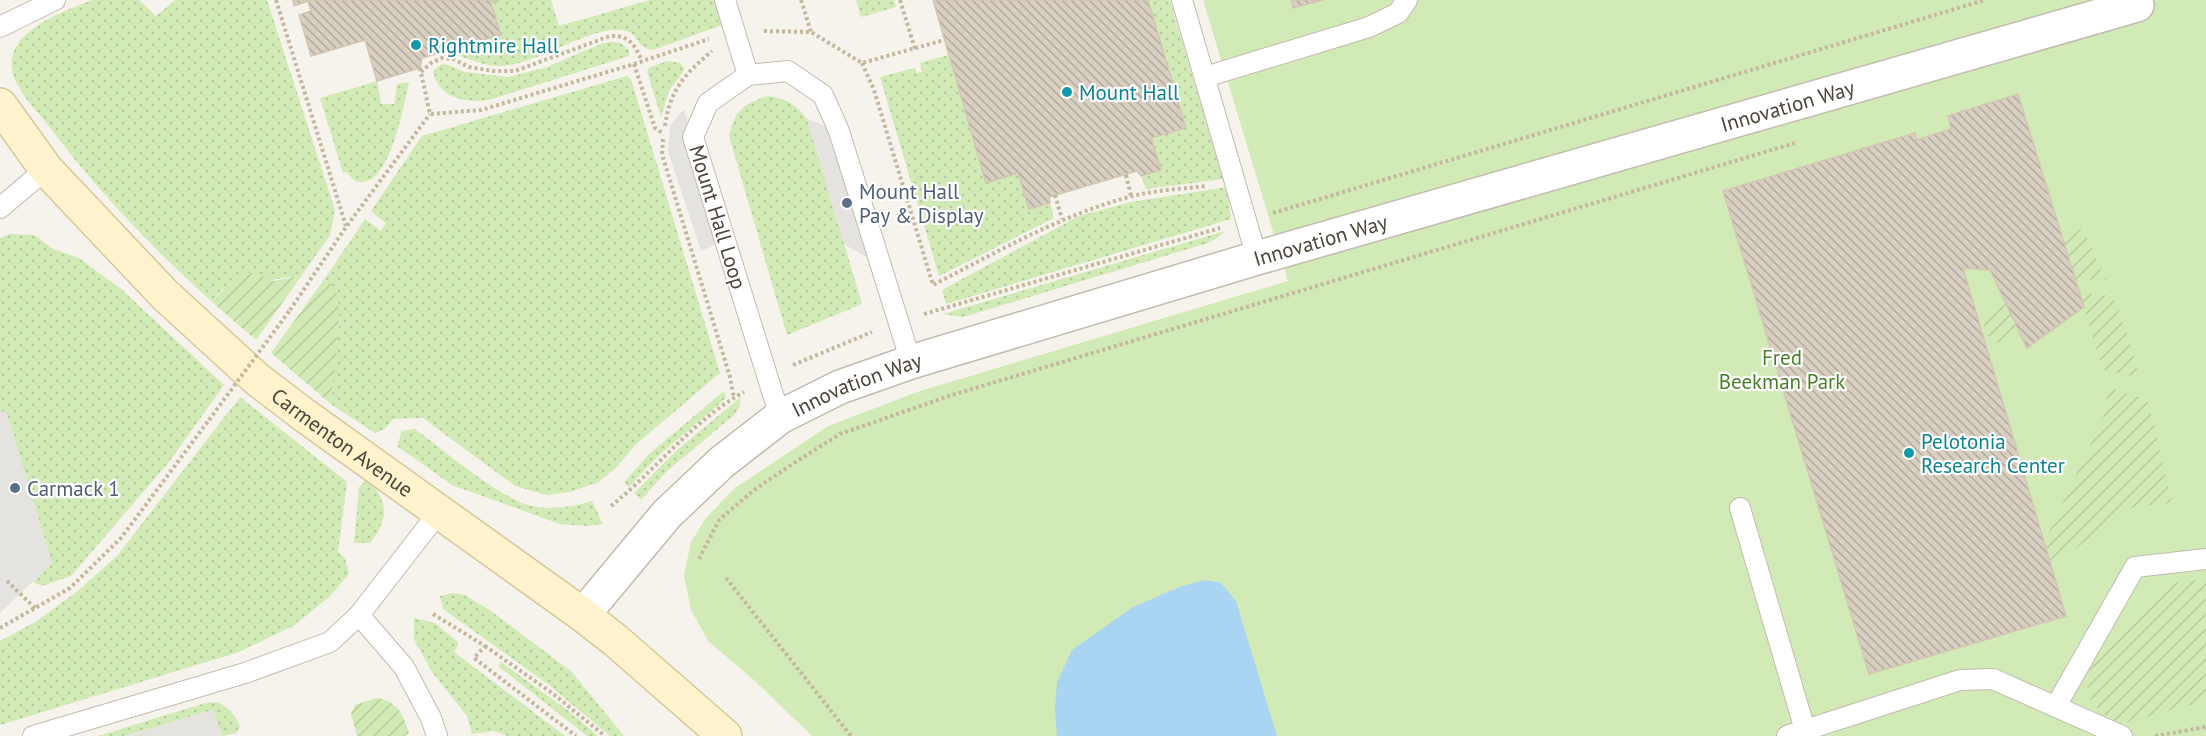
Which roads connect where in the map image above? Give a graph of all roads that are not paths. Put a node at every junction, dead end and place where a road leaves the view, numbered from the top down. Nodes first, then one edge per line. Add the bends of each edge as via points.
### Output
1 (56, 0) edge
2 (725, 0) edge
3 (1182, 0) edge
4 (1407, 0) edge
5 (2137, 5) dead end
6 (0, 27) edge
7 (748, 75) junction
8 (1205, 77) junction
9 (0, 105) edge
10 (46, 169) junction
11 (0, 208) edge
12 (1257, 258) junction
13 (911, 362) junction
14 (780, 417) junction
15 (1740, 508) dead end
16 (439, 512) junction
17 (2206, 559) edge
18 (359, 615) junction
19 (584, 615) junction
20 (2056, 706) junction
21 (1796, 733) edge
22 (33, 736) edge
23 (437, 736) edge
24 (724, 736) edge
25 (2122, 736) edge

1 - 6 lane
2 - 7 lane
3 - 8 lane
4 - 8 lane via 1398,13 1369,27
5 - 12 street, Innovation Way
7 - 13 lane, Mount Hall Loop via 788,71 823,95 842,141
7 - 14 lane, Mount Hall Loop via 708,103 693,137
8 - 12 lane
9 - 10 street, Carmenton Avenue
10 - 11 lane
10 - 16 street, Carmenton Avenue via 165,294 258,380
12 - 13 street, Innovation Way
13 - 14 street, Innovation Way via 840,387
14 - 19 street, Innovation Way via 722,462 667,514
15 - 21 lane
16 - 18 lane
16 - 19 street, Carmenton Avenue
17 - 20 lane via 2136,567
18 - 22 lane via 330,642 245,673
18 - 23 lane via 404,667
19 - 24 street, Carmenton Avenue
20 - 21 lane via 1993,678 1960,680
20 - 25 lane

